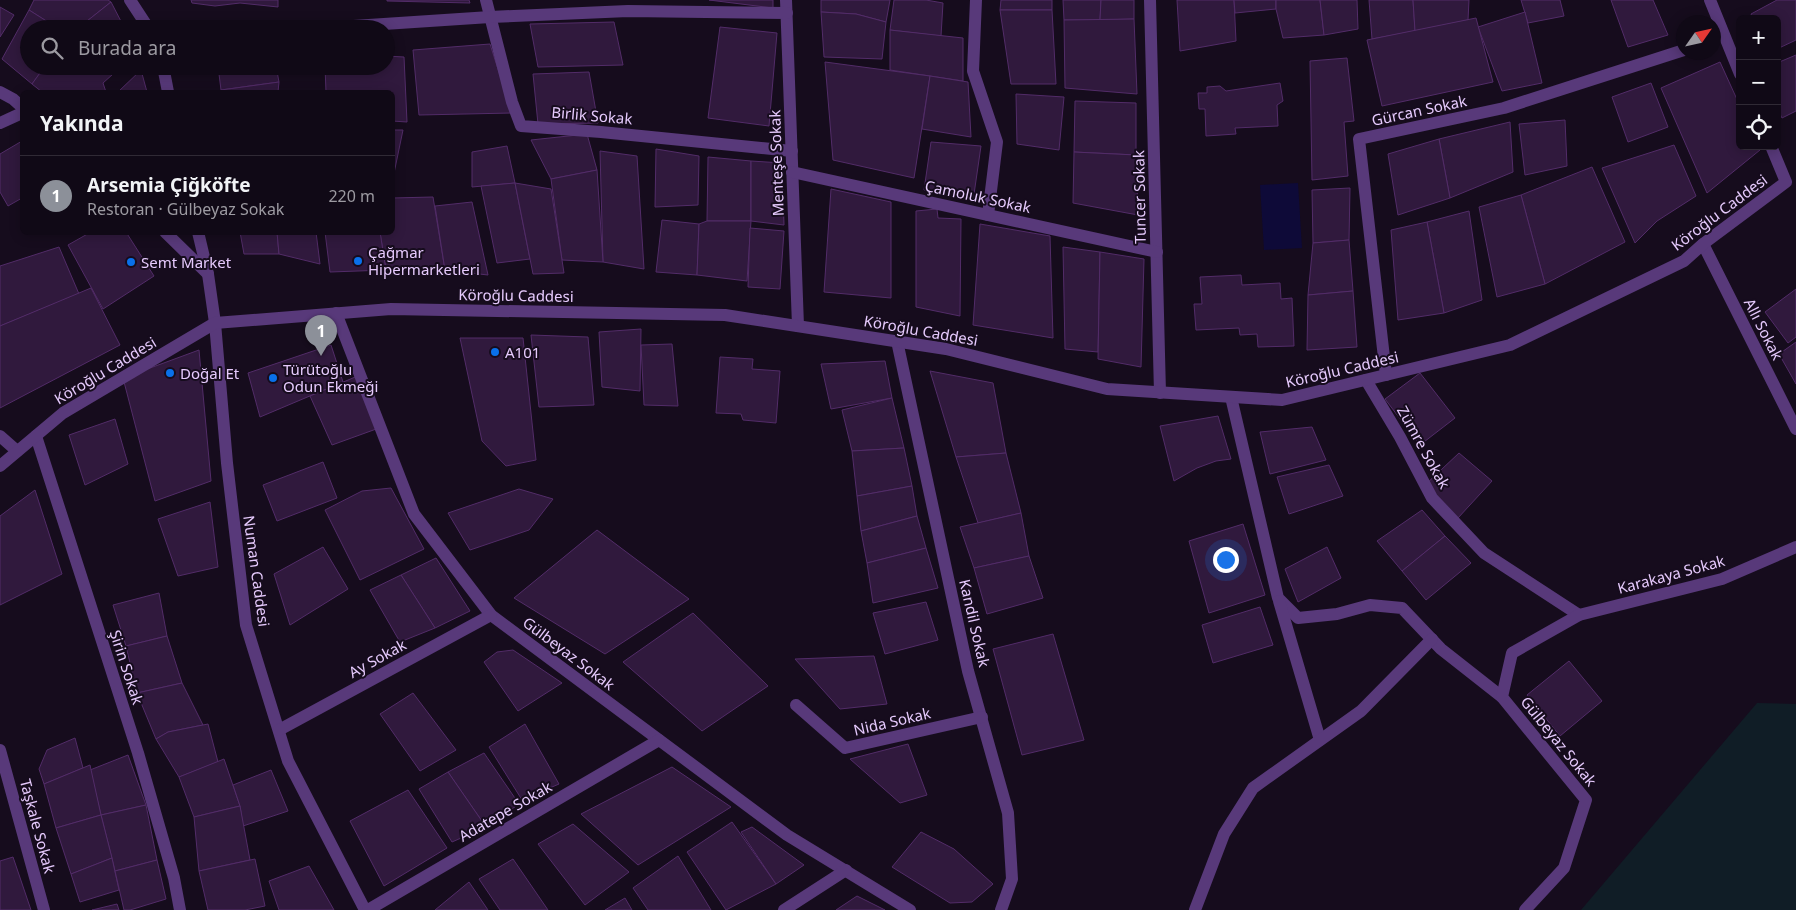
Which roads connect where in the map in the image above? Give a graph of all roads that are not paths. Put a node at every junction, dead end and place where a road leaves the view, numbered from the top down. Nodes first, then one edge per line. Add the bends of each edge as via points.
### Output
1 (130, 0) edge
2 (486, 0) edge
3 (786, 0) edge
4 (976, 0) edge
5 (1150, 0) edge
6 (1710, 0) edge
7 (787, 13) junction
8 (1714, 15) edge
9 (490, 17) junction
10 (143, 20) edge
11 (395, 23) edge
12 (1721, 41) edge
13 (1676, 53) edge
14 (1736, 67) edge
15 (165, 75) edge
16 (168, 90) edge
17 (0, 92) edge
18 (20, 105) edge
19 (20, 114) edge
20 (0, 124) edge
21 (1774, 150) edge
22 (792, 151) junction
23 (792, 172) junction
24 (1791, 178) edge
25 (988, 215) junction
26 (168, 235) edge
27 (199, 235) edge
28 (1703, 244) junction
29 (1156, 252) junction
30 (208, 274) junction
31 (336, 314) junction
32 (215, 323) junction
33 (798, 326) junction
34 (897, 341) junction
35 (1386, 375) junction
36 (1366, 380) junction
37 (1160, 393) junction
38 (1231, 397) junction
39 (1792, 410) edge
40 (1796, 429) edge
41 (0, 436) edge
42 (36, 436) junction
43 (17, 451) junction
44 (0, 466) edge
45 (1796, 547) edge
46 (1278, 598) junction
47 (491, 615) junction
48 (1579, 615) junction
49 (1432, 639) junction
50 (1502, 697) junction
51 (796, 704) dead end
52 (982, 717) junction
53 (278, 730) junction
54 (659, 740) junction
55 (1320, 740) junction
56 (0, 750) edge
57 (846, 870) junction
58 (44, 910) edge
59 (180, 910) edge
60 (366, 910) edge
61 (784, 910) edge
62 (910, 910) edge
63 (1001, 910) edge
64 (1195, 910) edge
65 (1525, 910) edge

1 - 10 street
2 - 9 street, Birlik Sokak
3 - 7 street, Menteşe Sokak
4 - 25 street via 973,71 997,142
5 - 29 street, Tuncer Sokak
6 - 8 street
7 - 9 street via 628,11
7 - 22 street, Menteşe Sokak
9 - 11 street
9 - 22 street, Birlik Sokak via 521,126
12 - 14 street
13 - 35 street, Gürcan Sokak via 1504,108 1359,140
15 - 16 street
17 - 18 street
19 - 20 street
21 - 24 street, Köroğlu Caddesi
22 - 23 street, Menteşe Sokak
23 - 25 street, Çamoluk Sokak
23 - 33 street, Menteşe Sokak
24 - 28 street, Köroğlu Caddesi
25 - 29 street, Çamoluk Sokak
26 - 30 street
27 - 30 street
28 - 35 street, Köroğlu Caddesi via 1684,261 1510,345
28 - 39 street, Allı Sokak
29 - 37 street, Tuncer Sokak
30 - 32 street, Numan Caddesi
31 - 32 street, Köroğlu Caddesi
31 - 33 street, Köroğlu Caddesi via 391,310 725,314
31 - 47 street, Gülbeyaz Sokak via 414,514
32 - 42 street, Köroğlu Caddesi via 63,413
32 - 53 street, Numan Caddesi via 246,625
33 - 34 street, Köroğlu Caddesi
34 - 37 street, Köroğlu Caddesi via 946,349 1107,390
34 - 52 street, Kandil Sokak via 968,671
35 - 36 street, Köroğlu Caddesi
36 - 38 street, Köroğlu Caddesi via 1282,400
36 - 48 street, Zümre Sokak via 1432,498 1484,553
37 - 38 street, Köroğlu Caddesi
38 - 46 street
39 - 40 street, Allı Sokak
41 - 43 street
42 - 43 street, Köroğlu Caddesi
42 - 59 street, Şirin Sokak via 138,753
43 - 44 street, Köroğlu Caddesi
45 - 48 street, Karakaya Sokak via 1722,579
46 - 49 street via 1298,618 1337,614 1370,605 1402,608
46 - 55 street
47 - 53 street, Ay Sokak
47 - 54 street, Gülbeyaz Sokak
48 - 50 street, Gülbeyaz Sokak via 1512,653
49 - 50 street
49 - 55 street via 1361,712
50 - 65 street, Gülbeyaz Sokak via 1586,800 1564,868
51 - 52 street, Nida Sokak via 845,748
52 - 63 street, Kandil Sokak via 1008,814 1012,879
53 - 60 street, Numan Caddesi via 288,762
54 - 57 street, Gülbeyaz Sokak via 787,835
54 - 60 street, Adatepe Sokak
55 - 64 street via 1253,788 1224,834
56 - 58 street, Taşkale Sokak
57 - 61 street
57 - 62 street, Gülbeyaz Sokak

